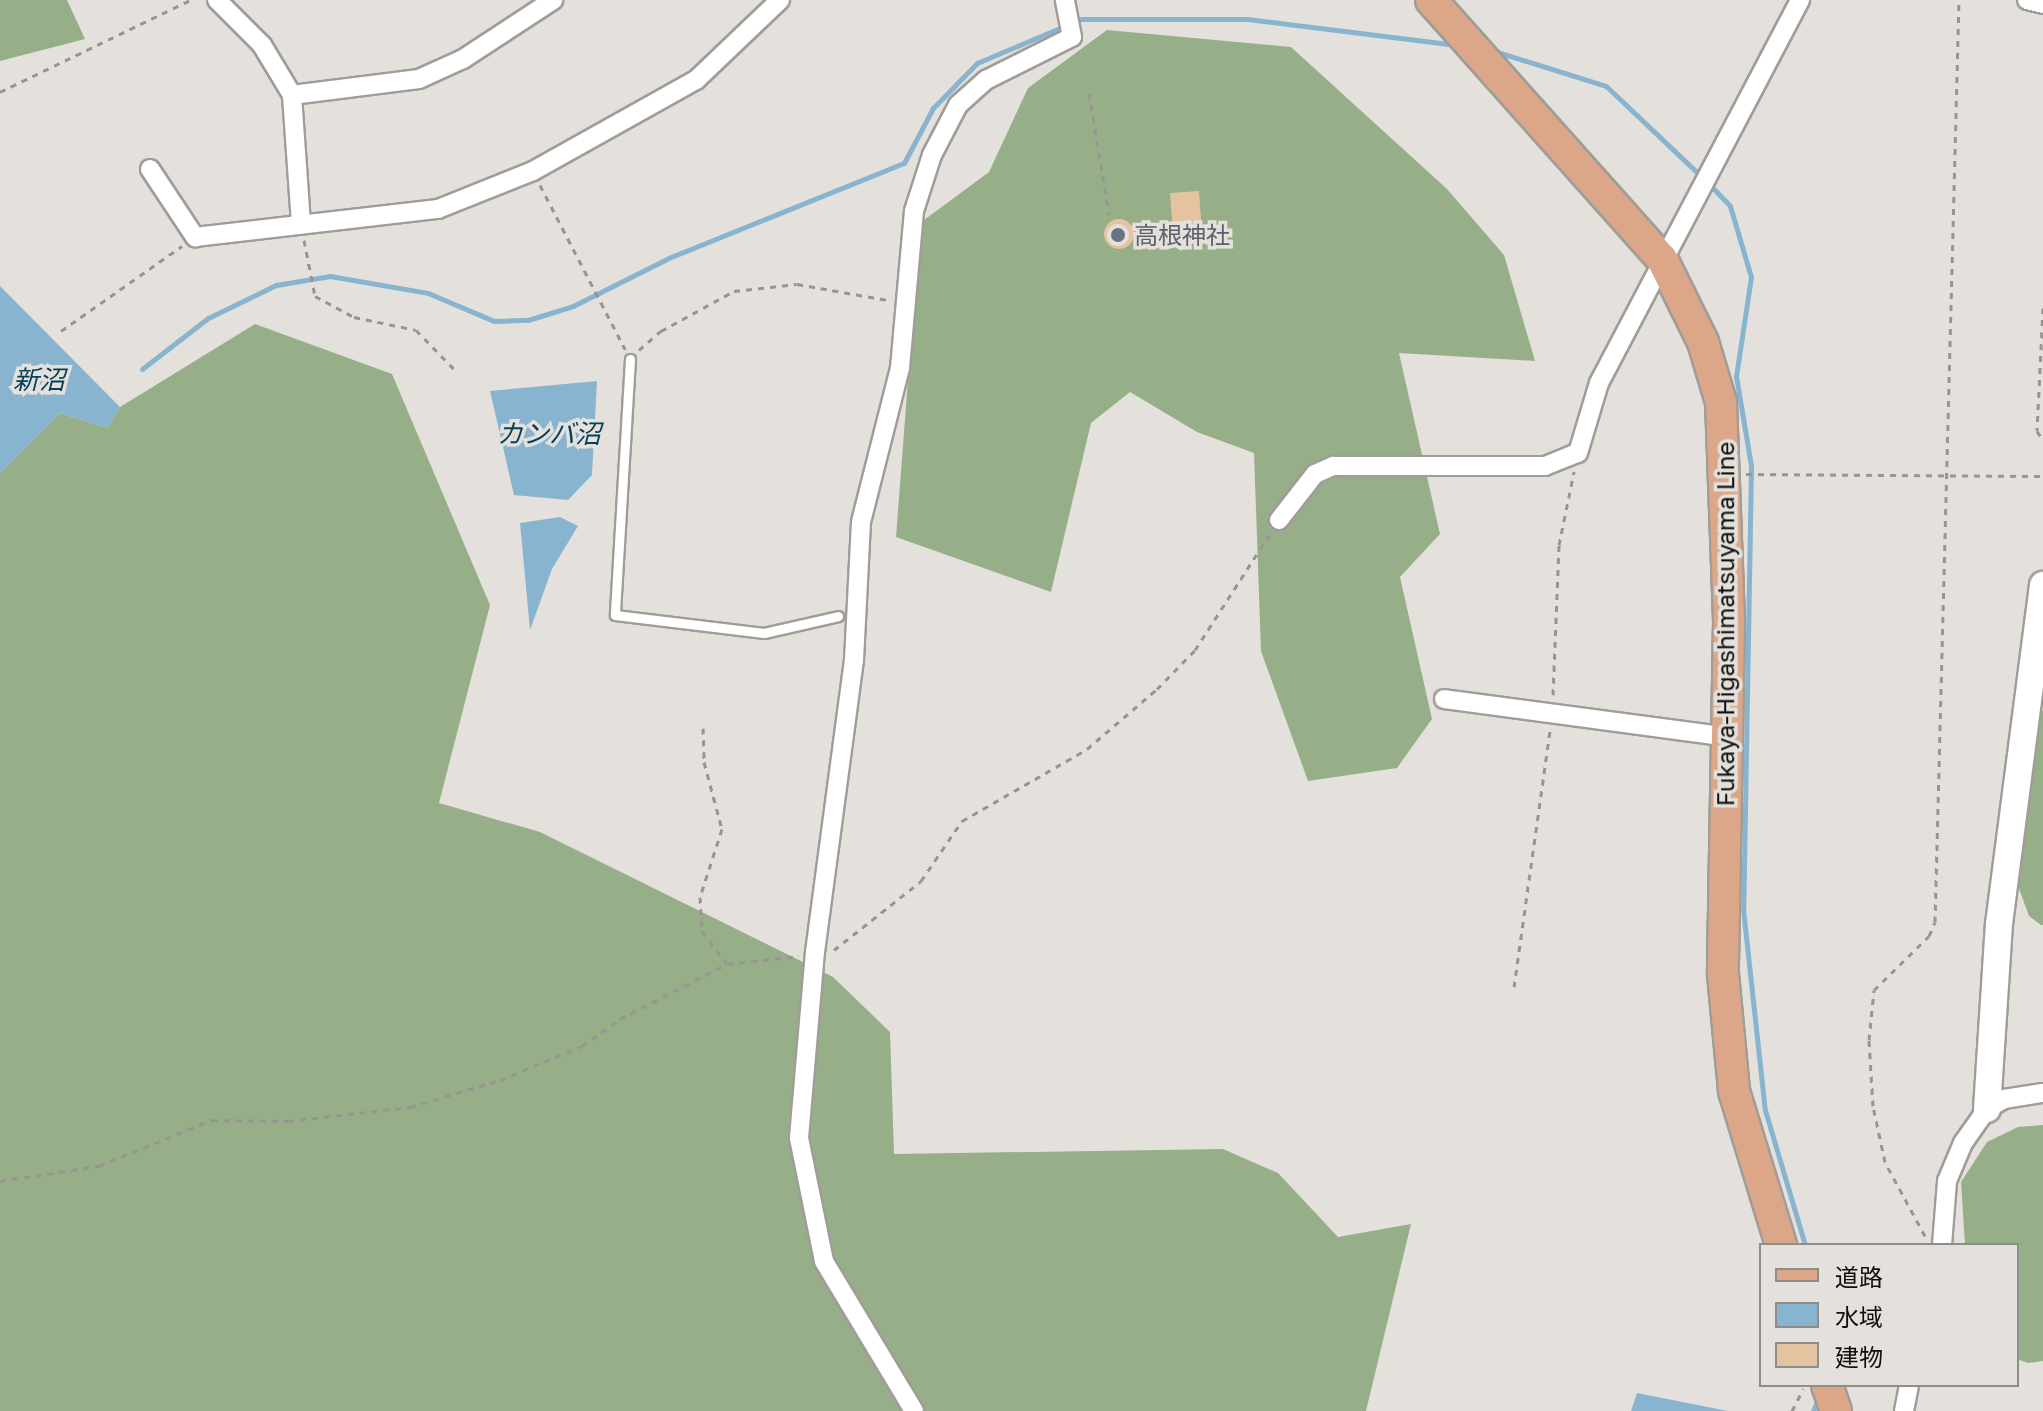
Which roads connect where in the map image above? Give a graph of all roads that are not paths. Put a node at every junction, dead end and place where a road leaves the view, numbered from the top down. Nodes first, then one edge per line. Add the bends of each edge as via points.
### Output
1 (217, 0) edge
2 (553, 0) edge
3 (780, 0) edge
4 (1065, 0) edge
5 (1431, 0) edge
6 (1800, 0) edge
7 (2027, 0) edge
8 (2043, 4) edge
9 (292, 95) junction
10 (150, 169) dead end
11 (301, 224) junction
12 (1662, 259) junction
13 (630, 359) road end
14 (1279, 520) road end
15 (2043, 585) edge
16 (838, 616) dead end
17 (1444, 699) dead end
18 (1727, 737) junction
19 (2043, 1093) edge
20 (1987, 1109) junction
21 (1780, 1243) edge
22 (1942, 1243) edge
23 (1828, 1387) edge
24 (1909, 1387) edge
25 (914, 1411) edge
26 (1836, 1411) edge
27 (1904, 1411) edge

1 - 9 street via 262,45
2 - 9 street via 463,59 419,79
3 - 11 street via 696,80 533,171 438,209
4 - 25 street via 1072,37 986,80 958,105 932,155 914,211 900,368 861,522 854,660 815,952 799,1138 824,1261
5 - 12 main road, Fukaya-Higashimatsuyama Line
6 - 12 street
7 - 8 street
9 - 11 street
10 - 11 street via 195,237
12 - 14 street via 1599,383 1578,453 1545,466 1333,466 1315,474
12 - 18 main road, Fukaya-Higashimatsuyama Line via 1703,342 1721,402 1727,473
13 - 16 lane via 615,615 764,633
15 - 20 street via 1999,924
17 - 18 street
18 - 21 main road, Fukaya-Higashimatsuyama Line via 1723,974 1734,1091
19 - 20 street via 2004,1099
20 - 22 street via 1947,1181
23 - 26 main road
24 - 27 street

